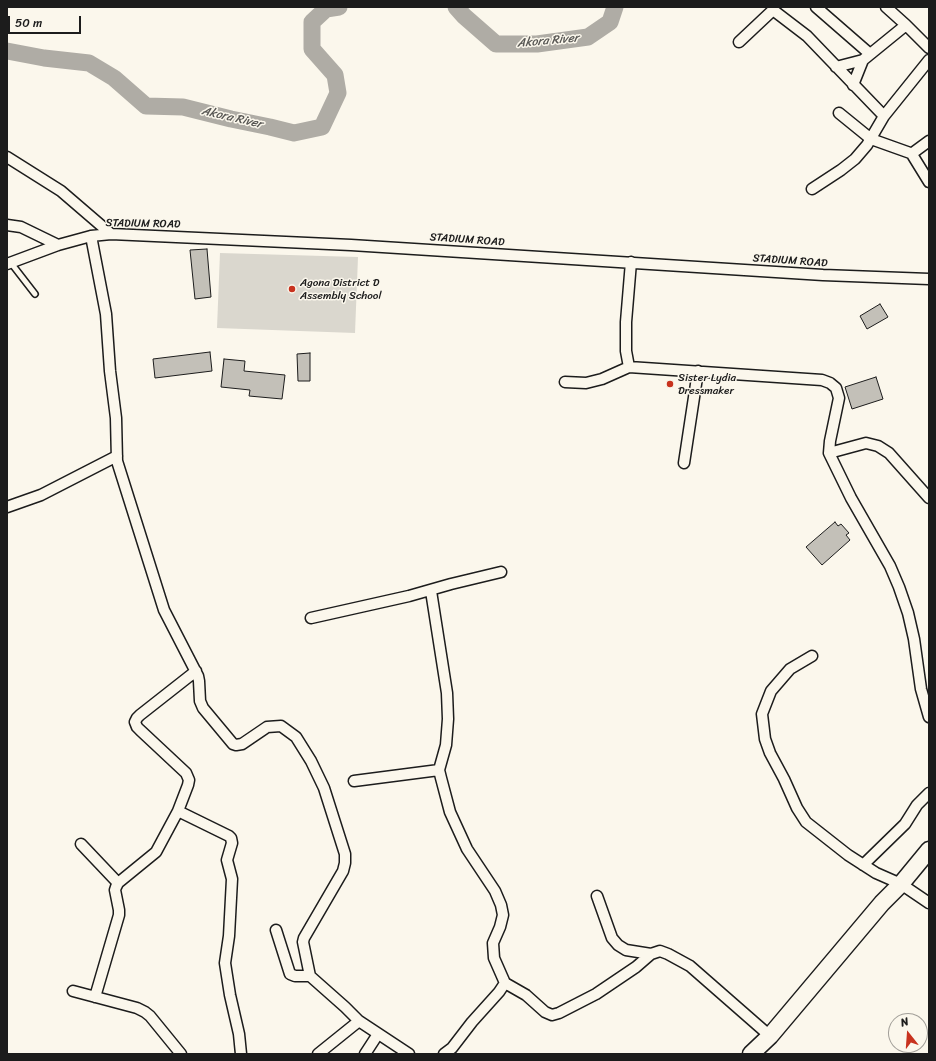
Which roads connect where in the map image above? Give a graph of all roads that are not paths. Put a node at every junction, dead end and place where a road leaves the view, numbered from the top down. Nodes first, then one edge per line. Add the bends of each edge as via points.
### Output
1 (816, 7) edge
2 (886, 7) edge
3 (773, 8) edge
4 (906, 25) junction
5 (739, 42) dead end
6 (929, 48) edge
7 (867, 57) junction
8 (929, 60) edge
9 (836, 67) junction
10 (854, 85) junction
11 (839, 113) dead end
12 (884, 116) junction
13 (871, 139) junction
14 (929, 141) edge
15 (913, 154) junction
16 (7, 157) edge
17 (929, 182) edge
18 (812, 189) dead end
19 (7, 225) edge
20 (111, 234) junction
21 (90, 236) junction
22 (58, 245) junction
23 (632, 262) junction
24 (9, 263) edge
25 (929, 279) edge
26 (35, 294) dead end
27 (629, 367) junction
28 (698, 371) junction
29 (565, 382) dead end
30 (829, 453) junction
31 (117, 456) junction
32 (684, 463) dead end
33 (929, 498) edge
34 (7, 507) edge
35 (501, 572) dead end
36 (431, 590) junction
37 (311, 618) dead end
38 (812, 656) dead end
39 (196, 671) junction
40 (929, 717) edge
41 (440, 770) junction
42 (354, 781) dead end
43 (929, 793) edge
44 (178, 811) junction
45 (81, 844) dead end
46 (929, 850) edge
47 (863, 865) junction
48 (118, 883) junction
49 (901, 884) junction
50 (597, 896) dead end
51 (929, 902) edge
52 (276, 930) dead end
53 (651, 954) junction
54 (310, 976) junction
55 (505, 983) junction
56 (73, 991) dead end
57 (95, 997) junction
58 (359, 1021) junction
59 (378, 1034) junction
60 (770, 1036) junction
61 (451, 1052) edge
62 (181, 1054) edge
63 (241, 1054) edge
64 (318, 1054) edge
65 (365, 1054) edge
66 (409, 1054) edge
67 (751, 1054) edge

1 - 7 street
2 - 4 street
3 - 5 street
3 - 9 street via 807,36
4 - 6 street
4 - 7 street
7 - 9 street
7 - 10 street
8 - 12 street
9 - 10 street
10 - 12 street
11 - 13 street
12 - 13 street
13 - 15 street
13 - 18 street via 855,159
14 - 15 street
15 - 17 street
16 - 20 street via 61,191
19 - 22 street via 21,227
20 - 21 street, STADIUM ROAD
20 - 23 street, STADIUM ROAD
21 - 22 street, STADIUM ROAD
21 - 31 street via 106,314
22 - 24 street, STADIUM ROAD
23 - 25 street, STADIUM ROAD via 823,275
23 - 27 street via 626,322
24 - 26 lane
27 - 28 street
27 - 29 street via 586,383
28 - 30 street via 830,382 836,388 839,398
28 - 32 street
30 - 33 street via 866,443 878,446 889,453
30 - 40 street via 899,587 914,639 921,689
31 - 34 street via 41,495
31 - 39 street via 164,610
35 - 36 street
36 - 37 street
36 - 41 street via 448,693 446,745
38 - 47 street via 790,669 771,691 762,714 765,739 806,822
39 - 44 street via 140,715 135,722 137,727 188,776 188,785
39 - 54 street via 203,708 233,744 242,744 267,727 281,726 296,737 311,760 324,788 345,854 345,864 304,938
41 - 42 street
41 - 55 street via 450,812 467,849 501,905 503,915 493,943 494,958
43 - 47 street via 917,805 905,824
44 - 48 street via 156,852
44 - 63 street via 231,838 227,860 232,879 225,963
45 - 48 street
46 - 49 main road
47 - 49 street
48 - 57 street via 115,890 119,915
49 - 51 street
49 - 60 main road
50 - 53 street via 612,938 618,945 626,950
52 - 54 street via 290,974
53 - 55 street via 596,994 552,1015
53 - 60 street via 668,954 690,966
54 - 58 street
55 - 61 street
56 - 57 street
57 - 62 street via 145,1012
58 - 59 street
58 - 64 street
59 - 65 street
59 - 66 street
60 - 67 main road

